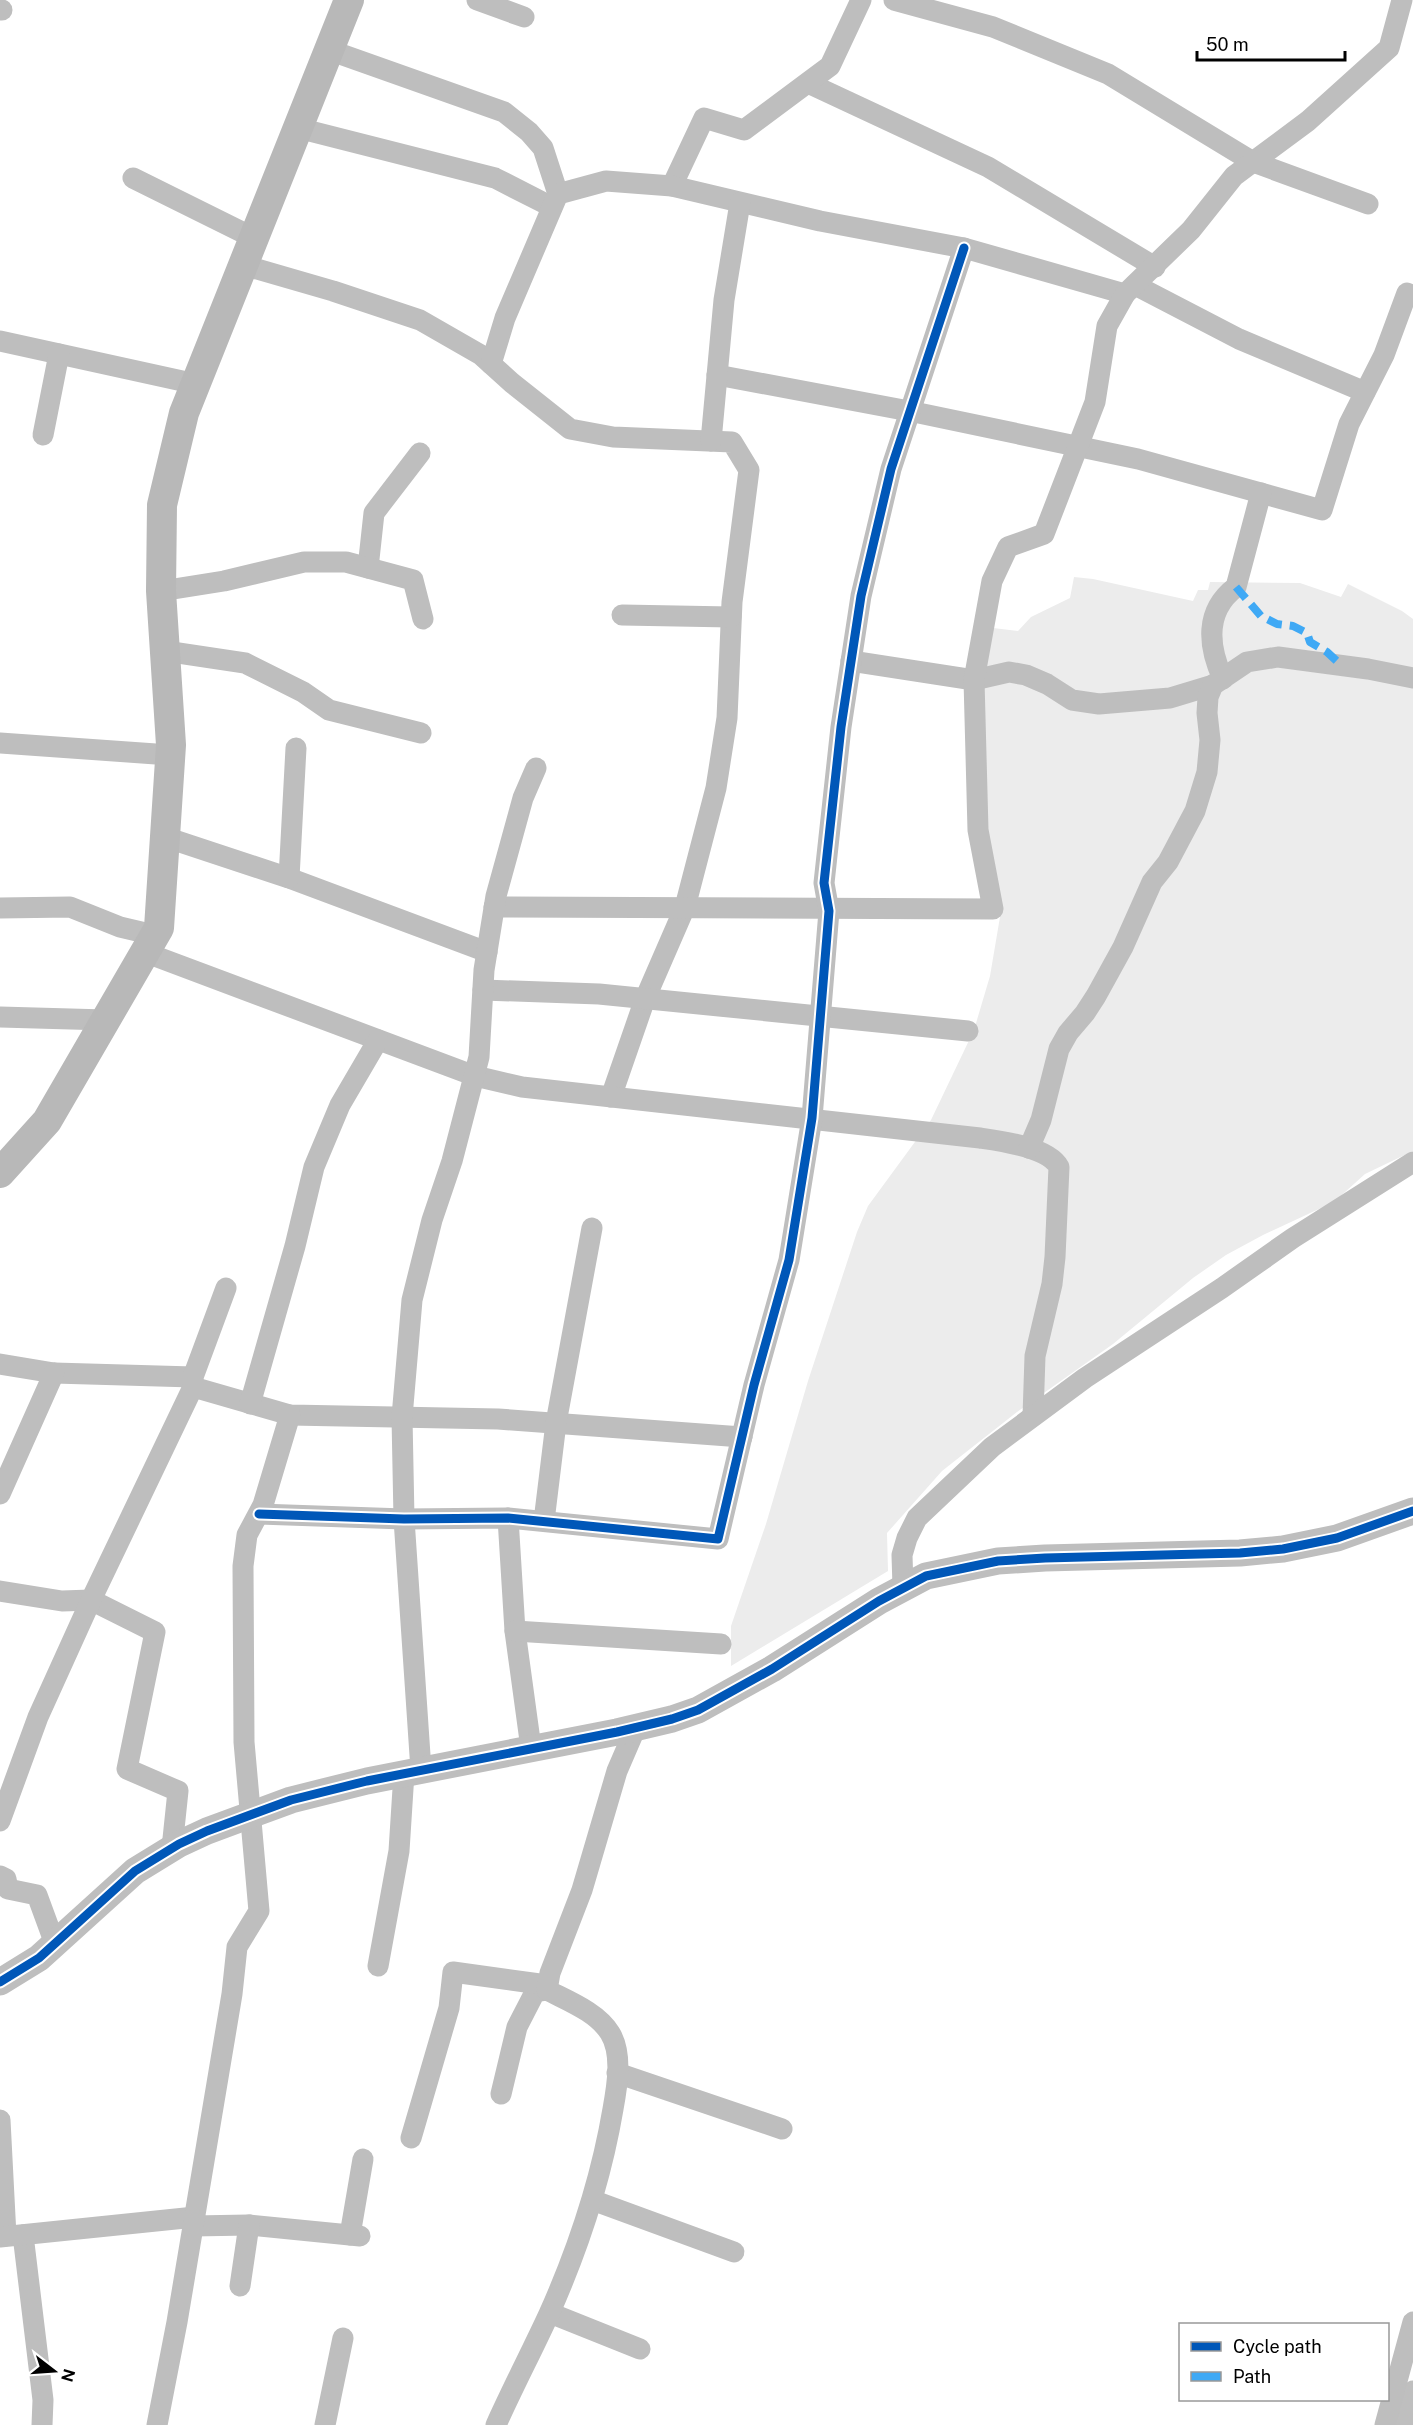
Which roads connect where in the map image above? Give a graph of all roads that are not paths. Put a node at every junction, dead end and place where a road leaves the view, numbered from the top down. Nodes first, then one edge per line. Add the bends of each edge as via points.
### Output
1 (349, 0) edge
2 (477, 0) edge
3 (861, 0) edge
4 (894, 0) edge
5 (1402, 0) edge
6 (524, 17) dead end
7 (329, 50) junction
8 (808, 83) junction
9 (298, 128) junction
10 (1253, 162) junction
11 (133, 178) dead end
12 (672, 186) junction
13 (555, 200) junction
14 (740, 203) junction
15 (1368, 204) dead end
16 (964, 248) junction
17 (249, 252) junction
18 (1155, 267) junction
19 (1130, 289) junction
20 (1407, 294) dead end
21 (1406, 318) edge
22 (0, 341) edge
23 (59, 354) junction
24 (491, 364) junction
25 (717, 375) junction
26 (196, 384) junction
27 (1365, 392) junction
28 (909, 411) junction
29 (44, 435) dead end
30 (711, 441) junction
31 (1078, 447) junction
32 (420, 453) dead end
33 (1261, 493) junction
34 (368, 568) junction
35 (161, 591) junction
36 (622, 615) dead end
37 (731, 617) junction
38 (423, 620) dead end
39 (165, 651) junction
40 (851, 660) junction
41 (1413, 678) edge
42 (974, 680) junction
43 (1218, 682) junction
44 (421, 733) dead end
45 (0, 743) edge
46 (296, 748) dead end
47 (170, 755) junction
48 (536, 768) dead end
49 (165, 837) junction
50 (289, 878) junction
51 (494, 907) junction
52 (685, 907) junction
53 (0, 908) edge
54 (828, 908) junction
55 (149, 944) junction
56 (487, 952) junction
57 (483, 990) junction
58 (645, 999) junction
59 (820, 1016) junction
60 (0, 1017) edge
61 (106, 1020) junction
62 (968, 1031) dead end
63 (378, 1040) junction
64 (475, 1076) junction
65 (611, 1096) junction
66 (812, 1118) junction
67 (1029, 1149) junction
68 (1413, 1162) edge
69 (0, 1173) edge
70 (592, 1228) dead end
71 (226, 1288) dead end
72 (0, 1364) edge
73 (54, 1373) junction
74 (193, 1382) junction
75 (249, 1404) junction
76 (290, 1415) junction
77 (1033, 1416) junction
78 (402, 1417) junction
79 (556, 1423) junction
80 (742, 1437) junction
81 (0, 1494) edge
82 (1413, 1511) edge
83 (259, 1514) junction
84 (508, 1518) junction
85 (404, 1519) junction
86 (544, 1521) junction
87 (903, 1587) junction
88 (0, 1591) edge
89 (91, 1600) junction
90 (514, 1631) junction
91 (721, 1644) dead end
92 (636, 1727) junction
93 (531, 1748) junction
94 (413, 1772) junction
95 (249, 1815) junction
96 (0, 1821) edge
97 (172, 1848) junction
98 (0, 1876) edge
99 (55, 1944) junction
100 (378, 1966) dead end
101 (0, 1982) edge
102 (547, 1987) junction
103 (617, 2073) junction
104 (501, 2094) dead end
105 (0, 2120) edge
106 (782, 2128) dead end
107 (411, 2138) dead end
108 (363, 2159) dead end
109 (592, 2200) junction
110 (194, 2222) junction
111 (249, 2225) junction
112 (10, 2236) edge
113 (734, 2252) dead end
114 (240, 2286) dead end
115 (550, 2313) junction
116 (1413, 2322) edge
117 (343, 2338) dead end
118 (640, 2349) dead end
119 (42, 2425) edge
120 (157, 2425) edge
121 (325, 2425) edge
122 (496, 2425) edge
123 (1385, 2425) edge

1 - 7 main road
2 - 6 street
3 - 8 street via 830,66
4 - 10 street via 993,27 1108,74
5 - 10 street via 1389,48 1308,121
7 - 9 main road
7 - 13 street via 504,112 543,148
8 - 12 street via 744,130 704,118
8 - 18 street via 988,167
9 - 13 street via 495,178
9 - 17 main road
10 - 15 street
10 - 18 street via 1234,176
11 - 17 street
12 - 13 street via 606,181
12 - 14 street
13 - 24 street via 505,318
14 - 16 street
14 - 25 street via 724,300
16 - 19 street
16 - 28 street
17 - 24 street via 333,291 420,320
17 - 26 main road
18 - 19 street
19 - 27 street
19 - 31 street via 1107,326 1095,402
20 - 21 street
21 - 27 street
22 - 23 street
23 - 26 street
23 - 29 street
24 - 30 street via 570,429 613,437
25 - 28 street
25 - 30 street
26 - 35 main road via 184,413 162,505
27 - 33 street via 1349,424 1322,510
28 - 31 street
28 - 40 street via 861,596
30 - 37 street via 732,441 749,470
31 - 33 street
31 - 42 street via 1044,534 1008,547 992,581
32 - 34 street via 374,513
33 - 43 street via 1236,587 1223,597 1211,634
34 - 35 street via 346,562 304,562
34 - 38 street via 413,580
35 - 39 main road
36 - 37 street
37 - 52 street via 727,718 716,788
39 - 44 street via 245,663 303,692 329,710
39 - 47 main road
40 - 42 street
40 - 54 street via 824,883
41 - 43 street via 1278,657 1247,662
42 - 43 street via 1009,672 1026,675 1072,700 1099,704 1170,698
42 - 54 street via 978,830 993,909
43 - 67 street via 1208,697 1207,772 1195,811 1168,862 1152,882 1096,996 1059,1049 1041,1120
45 - 47 street
46 - 50 street
47 - 49 main road
48 - 51 street via 522,798
49 - 50 street
49 - 55 main road via 159,928
50 - 56 street
51 - 52 street
51 - 56 street
52 - 54 street
52 - 58 street
53 - 55 street via 70,907 120,927
54 - 59 street
55 - 61 main road
55 - 63 street
56 - 57 street
57 - 58 street
57 - 64 street
58 - 59 street
58 - 65 street
59 - 62 street
59 - 66 street
60 - 61 street
61 - 69 main road via 46,1121
63 - 64 street
63 - 75 street via 340,1105 315,1167
64 - 65 street via 522,1087
64 - 78 street via 412,1300
65 - 66 street
66 - 67 street via 1016,1143
66 - 80 street via 789,1260
67 - 77 street via 1056,1161 1059,1167 1055,1257 1035,1356
68 - 77 street via 1293,1238
70 - 79 street
71 - 74 street
72 - 73 street
73 - 74 street
73 - 81 street
74 - 75 street
74 - 89 street
75 - 76 street
76 - 78 street
76 - 83 street
77 - 87 street via 992,1446 917,1518 902,1555
78 - 79 street
78 - 85 street
79 - 80 street
79 - 86 street
80 - 86 street via 718,1539
82 - 87 street via 1337,1538 1283,1549 998,1561 926,1576
83 - 85 street
83 - 95 street via 247,1535 243,1566 244,1742
84 - 85 street
84 - 86 street
84 - 90 street
85 - 94 street
87 - 92 street via 698,1710
88 - 89 street via 62,1601
89 - 96 street via 38,1717
89 - 97 street via 155,1632 127,1769 178,1791
90 - 91 street
90 - 93 street
92 - 93 street
92 - 102 street via 617,1771 582,1890
93 - 94 street
94 - 95 street via 291,1800
94 - 100 street
95 - 97 street
95 - 110 street via 259,1911 237,1947
97 - 99 street via 135,1871
98 - 99 street via 6,1879 8,1889 37,1895
99 - 101 street
102 - 103 street via 592,2015 610,2034 618,2060
102 - 104 street via 534,1992 517,2027
102 - 107 street via 453,1972 449,2008
103 - 106 street
103 - 109 street via 607,2143
105 - 112 street
108 - 111 street via 355,2236
109 - 113 street
109 - 115 street
110 - 111 street
110 - 112 street
110 - 120 street
111 - 114 street
112 - 119 street via 44,2400
115 - 118 street
115 - 122 street
116 - 123 street
117 - 121 street

